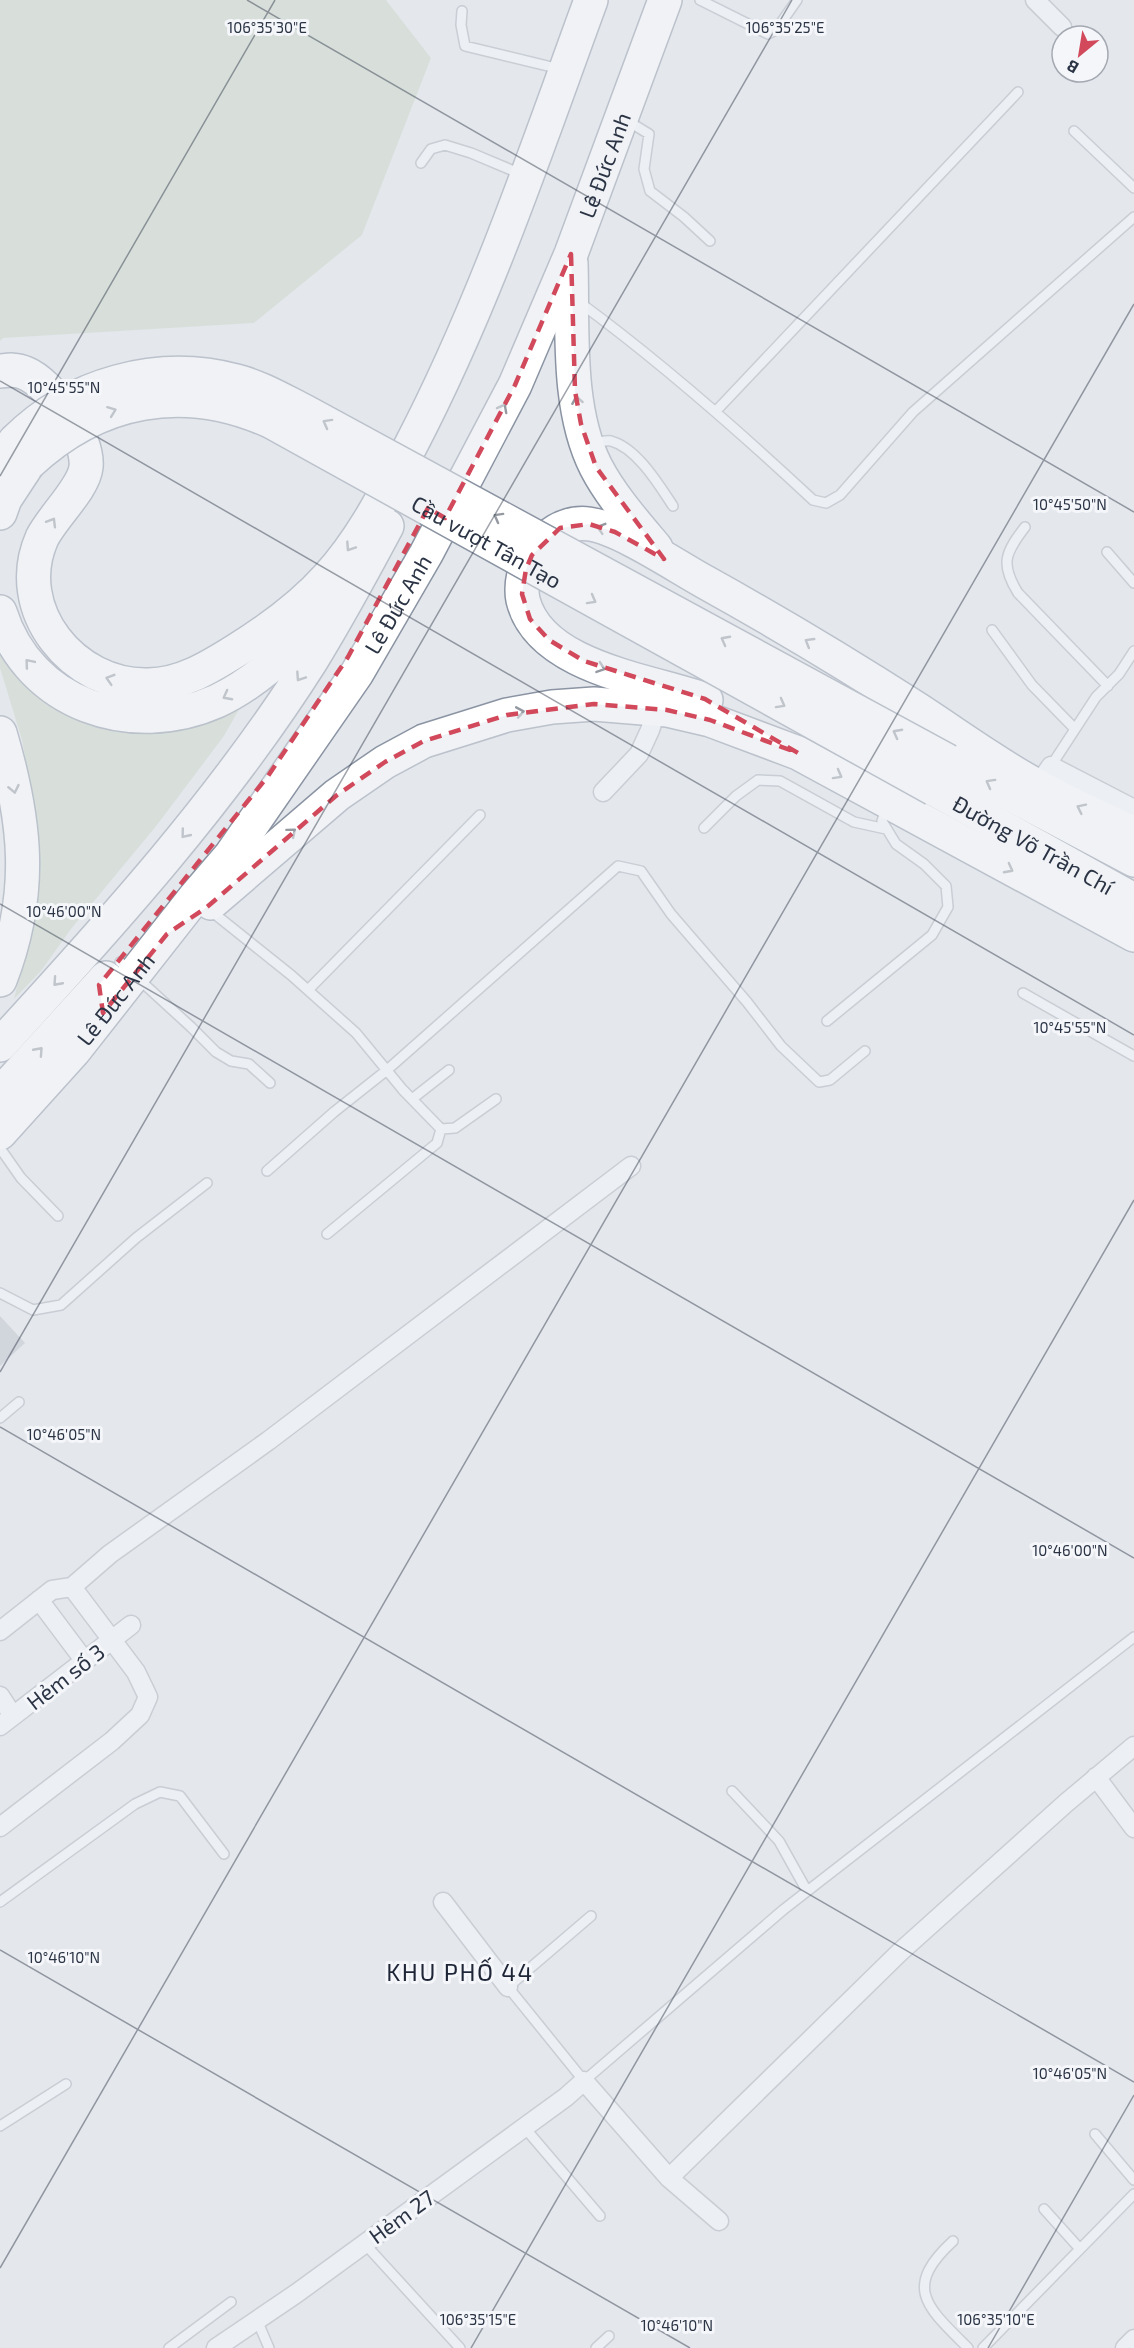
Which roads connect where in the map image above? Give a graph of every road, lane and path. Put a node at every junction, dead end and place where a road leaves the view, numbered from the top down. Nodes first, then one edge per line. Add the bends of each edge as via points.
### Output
1 (591, 0) edge
2 (609, 0) edge
3 (643, 0) edge
4 (665, 0) edge
5 (700, 0) edge
6 (797, 0) edge
7 (1035, 0) edge
8 (462, 11) dead end
9 (1059, 24) edge
10 (565, 71) junction
11 (1018, 92) dead end
12 (621, 118) junction
13 (1074, 131) dead end
14 (421, 163) dead end
15 (526, 176) junction
16 (1134, 188) edge
17 (1134, 218) edge
18 (710, 241) dead end
19 (570, 254) junction
20 (498, 274) junction
21 (572, 297) junction
22 (0, 371) edge
23 (716, 411) junction
24 (587, 443) junction
25 (14, 455) edge
26 (673, 506) dead end
27 (0, 513) edge
28 (1025, 527) dead end
29 (1107, 552) dead end
30 (664, 559) junction
31 (1134, 583) edge
32 (352, 591) junction
33 (0, 612) edge
34 (992, 630) dead end
35 (1134, 651) edge
36 (207, 668) junction
37 (1108, 686) junction
38 (93, 708) junction
39 (641, 708) junction
40 (1074, 728) junction
41 (0, 733) edge
42 (798, 753) junction
43 (941, 775) junction
44 (1044, 776) junction
45 (603, 792) dead end
46 (1134, 809) edge
47 (480, 815) dead end
48 (887, 816) junction
49 (704, 828) dead end
50 (1134, 834) edge
51 (1134, 860) edge
52 (197, 898) junction
53 (1134, 900) edge
54 (1134, 935) edge
55 (0, 980) edge
56 (114, 984) junction
57 (308, 990) junction
58 (1023, 993) dead end
59 (827, 1021) dead end
60 (0, 1046) edge
61 (865, 1051) dead end
62 (1134, 1056) edge
63 (387, 1070) junction
64 (449, 1070) dead end
65 (270, 1083) dead end
66 (0, 1094) edge
67 (496, 1099) dead end
68 (412, 1100) junction
69 (441, 1129) junction
70 (0, 1133) edge
71 (0, 1148) edge
72 (631, 1166) dead end
73 (267, 1171) dead end
74 (207, 1183) dead end
75 (58, 1216) dead end
76 (327, 1234) dead end
77 (0, 1293) edge
78 (19, 1402) dead end
79 (0, 1418) edge
80 (72, 1587) junction
81 (39, 1600) junction
82 (130, 1625) dead end
83 (0, 1631) edge
84 (1134, 1637) edge
85 (112, 1640) junction
86 (84, 1660) junction
87 (0, 1696) edge
88 (7, 1721) edge
89 (1134, 1746) edge
90 (1096, 1777) junction
91 (732, 1791) dead end
92 (0, 1827) edge
93 (1134, 1828) edge
94 (224, 1854) dead end
95 (807, 1891) junction
96 (0, 1902) edge
97 (443, 1902) dead end
98 (591, 1916) dead end
99 (508, 1986) junction
100 (584, 2081) junction
101 (66, 2084) dead end
102 (0, 2127) edge
103 (524, 2127) junction
104 (1095, 2134) dead end
105 (669, 2178) junction
106 (1134, 2180) edge
107 (1134, 2194) edge
108 (1044, 2209) dead end
109 (600, 2216) dead end
110 (719, 2221) dead end
111 (953, 2241) dead end
112 (364, 2244) junction
113 (1080, 2249) junction
114 (231, 2302) dead end
115 (257, 2320) junction
116 (609, 2336) dead end
117 (1134, 2339) edge
118 (169, 2348) edge
119 (216, 2348) edge
120 (268, 2348) edge
121 (460, 2348) edge
122 (596, 2348) edge
123 (968, 2348) edge
124 (983, 2348) edge
125 (1125, 2348) edge

1 - 10 highway, Lê Đức Anh
2 - 20 highway, Lê Đức Anh
3 - 56 highway, Lê Đức Anh via 565,214 497,373 348,657 268,776
4 - 12 highway, Lê Đức Anh
5 - 6 lane via 768,34 777,30
7 - 9 street
8 - 10 lane via 465,46
10 - 15 highway, Lê Đức Anh
11 - 23 lane
12 - 18 lane via 649,134 644,169 650,191
12 - 19 highway, Lê Đức Anh
13 - 16 lane
14 - 15 lane via 431,149 445,145
15 - 20 highway, Lê Đức Anh
17 - 23 lane via 913,412 840,495 826,503 813,500
19 - 21 highway
52 -> 19 highway, Lê Đức Anh via 357,673 426,554 515,385
20 - 32 highway, Lê Đức Anh via 481,338 435,438
20 -> 36 highway, Lê Đức Anh via 384,494 342,560 291,610
21 - 23 lane
24 -> 21 highway via 575,391
36 -> 22 highway, Lê Đức Anh via 166,684 125,683 90,671 62,650 52,636 38,605 34,570 49,526 83,480 85,451 71,420 43,385 28,373
24 - 26 lane via 611,441 632,453
24 - 30 highway via 596,467
25 - 27 highway
25 - 43 highway, bridge via 29,426 60,405 107,385 174,373 237,381 304,411
28 - 37 lane via 1010,546 1008,577 1018,593
29 - 31 lane
30 -> 42 highway via 606,529 589,524 560,528 532,555 522,582 525,607 537,628 564,651 605,669 705,699
44 -> 30 highway
32 -> 38 highway via 255,677 218,700 196,709 154,717 126,716
32 -> 60 highway, Lê Đức Anh via 311,661 234,772 174,847
38 -> 33 highway via 63,693 33,669
34 - 40 lane via 1032,685
35 - 37 lane
36 - 38 highway via 166,697 138,705
37 - 40 lane via 1095,697
39 - 42 highway via 710,720
39 - 45 street via 650,730 639,754
52 -> 39 highway via 337,795 424,741 507,714 552,707 594,704
40 - 44 lane
41 -> 55 highway via 17,802 23,848 18,921
42 -> 48 highway
51 -> 43 highway, Đường Võ Trần Chí
43 - 53 highway, Đường Võ Trần Chí
44 - 46 street
50 -> 44 highway
47 - 57 lane
48 - 49 lane via 854,822 780,781 758,780
48 -> 54 highway
48 - 59 lane via 896,844 946,886 948,907 932,935
52 - 56 highway via 167,934
52 - 57 lane
56 - 65 lane via 231,1061 249,1064
66 -> 56 highway, Lê Đức Anh
56 - 70 highway, Lê Đức Anh via 74,1051
57 - 63 lane via 356,1033
58 - 62 lane
61 - 63 lane via 830,1080 819,1082 781,1046 641,872 618,866
63 - 68 lane
63 - 73 lane
64 - 68 lane
67 - 69 lane via 455,1128
68 - 69 lane
69 - 76 lane via 437,1143
71 - 75 lane via 21,1178
72 - 80 street via 267,1441 110,1554
74 - 77 lane via 136,1238 62,1305 33,1310
78 - 79 lane
80 - 81 street via 52,1590
80 - 85 street
81 - 83 street
81 - 86 street
82 - 85 street, Hẻm số 3
84 - 95 lane
85 - 86 street, Hẻm số 3
85 - 92 street via 136,1672 148,1697 140,1715
86 - 88 street, Hẻm số 3
87 - 88 street
89 - 90 street
90 - 93 street
90 - 105 street via 900,1952
91 - 95 lane via 779,1842
94 - 96 lane via 180,1796 160,1792 135,1804
95 - 100 lane
97 - 99 street
98 - 99 lane
99 - 100 lane
100 - 103 street, Hẻm 27
100 - 105 street
101 - 102 lane
103 - 109 lane
103 - 112 street, Hẻm 27
104 - 106 lane
105 - 110 street
107 - 113 lane
108 - 113 lane
111 - 123 lane via 934,2259 923,2281 927,2304
112 - 115 street, Hẻm 27
112 - 121 lane
113 - 124 lane
114 - 118 lane
115 - 119 street, Hẻm 27
115 - 120 lane
116 - 122 lane
117 - 125 street

